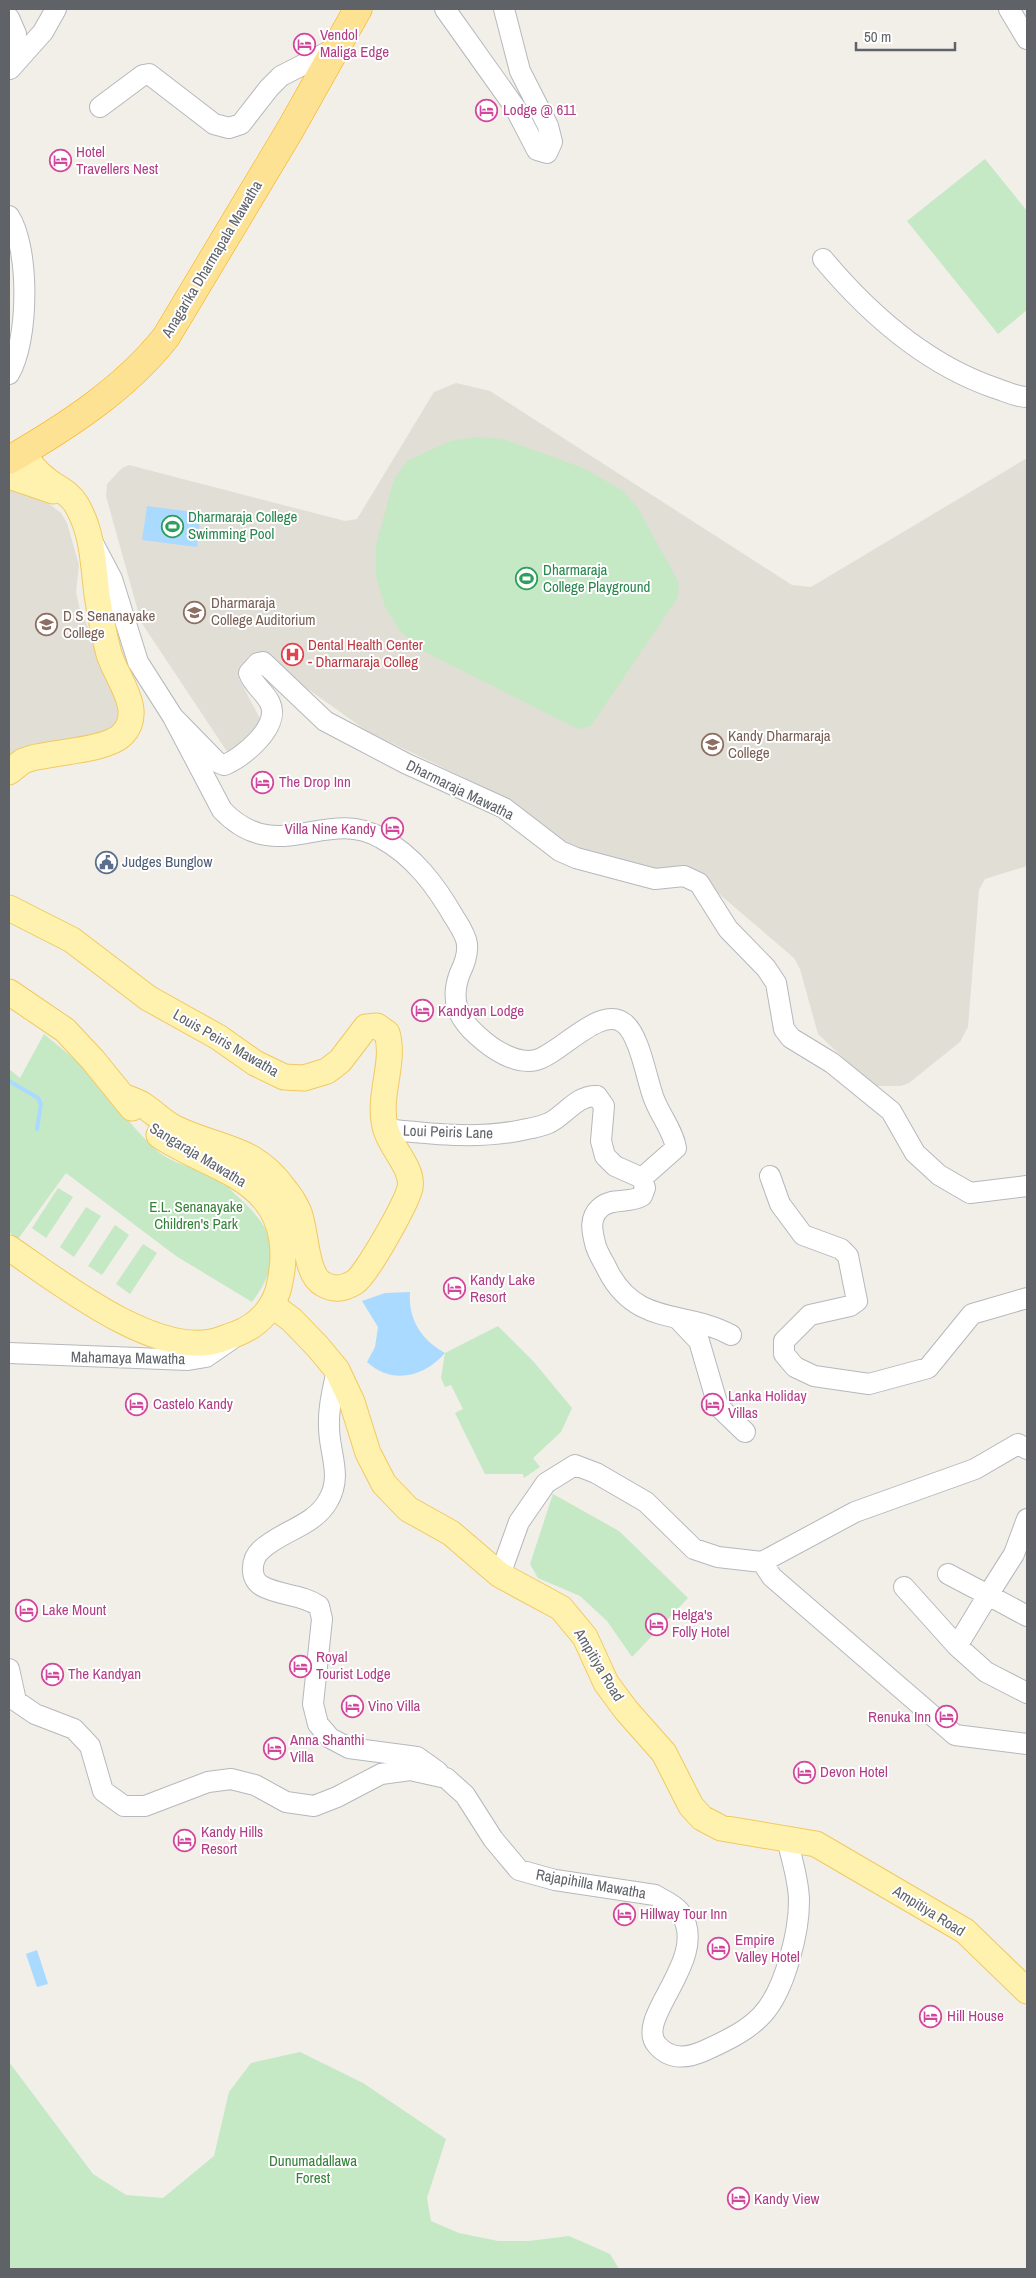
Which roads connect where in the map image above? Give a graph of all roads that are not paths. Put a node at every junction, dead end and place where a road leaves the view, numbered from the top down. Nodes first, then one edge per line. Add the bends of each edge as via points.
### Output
1 (56, 9) edge
2 (358, 9) edge
3 (445, 9) edge
4 (504, 9) edge
5 (1009, 9) edge
6 (9, 18) edge
7 (1027, 38) edge
8 (334, 49) junction
9 (9, 70) edge
10 (100, 108) dead end
11 (9, 216) edge
12 (824, 259) dead end
13 (9, 374) edge
14 (1027, 397) edge
15 (16, 456) edge
16 (9, 476) edge
17 (80, 512) junction
18 (90, 538) junction
19 (174, 717) junction
20 (9, 772) edge
21 (9, 908) edge
22 (9, 992) edge
23 (122, 1096) junction
24 (385, 1129) junction
25 (770, 1176) dead end
26 (642, 1178) junction
27 (1027, 1186) edge
28 (9, 1248) edge
29 (1027, 1298) edge
30 (272, 1305) junction
31 (679, 1320) junction
32 (239, 1333) junction
33 (731, 1335) dead end
34 (9, 1353) edge
35 (336, 1370) junction
36 (745, 1432) dead end
37 (1027, 1449) edge
38 (1027, 1519) edge
39 (1021, 1558) edge
40 (762, 1562) junction
41 (948, 1574) dead end
42 (500, 1575) junction
43 (904, 1587) dead end
44 (988, 1595) junction
45 (1027, 1616) edge
46 (958, 1646) junction
47 (9, 1669) edge
48 (1027, 1693) edge
49 (1027, 1744) edge
50 (446, 1778) junction
51 (787, 1838) junction
52 (1027, 1991) edge

1 - 9 street via 43,32
2 - 8 highway, Anagarika Dharmapala Mawatha
3 - 4 street via 514,106 537,150 547,153 552,142 548,126 520,72
5 - 7 street
6 - 9 street via 16,34
8 - 10 street via 281,76 242,124 229,128 214,124 150,74 143,75
8 - 15 highway, Anagarika Dharmapala Mawatha via 290,130 166,337 139,367 95,404
11 - 13 street via 15,225 22,259 25,315
12 - 14 street via 851,292 915,348 971,380
15 - 17 main road via 73,499
16 - 17 main road via 52,491 67,499
17 - 18 main road
18 - 19 street, Dharmaraja Mawatha via 112,579 138,662
18 - 20 main road via 107,646 114,671 129,699 131,717 128,727 124,734 108,744 32,758
19 - 26 street, Dharmaraja Mawatha via 222,810 234,822 249,831 277,838 335,828 358,829 381,838 409,858 435,885 467,944 466,960 454,995 465,1022 478,1036 512,1057 536,1060 592,1025 609,1018 624,1022 633,1034 653,1098 676,1148
19 - 27 street, Dharmaraja Mawatha via 217,762 224,765 232,762 267,729 270,703 249,673 263,662 325,721 407,764 504,808 560,851 655,879 690,877 706,891 728,929 776,983 784,1029 791,1038 832,1063 890,1111 921,1159 970,1193
21 - 24 main road, Louis Peiris Mawatha via 72,940 148,998 284,1077 304,1078 327,1070 340,1061 366,1027 377,1026 387,1033 391,1045 382,1111
22 - 23 main road, Sangaraja Mawatha via 65,1030
23 - 24 main road, Louis Peiris Mawatha via 141,1104 175,1128 261,1162 287,1191 298,1210 312,1272 321,1283 334,1288 355,1282 368,1268 411,1187 408,1171
23 - 30 main road, Sangaraja Mawatha via 160,1136 237,1176 265,1200 278,1222 284,1255 279,1290
24 - 26 street, Loui Peiris Lane via 448,1135 527,1130 549,1123 588,1096 597,1096 604,1106 601,1141 605,1156 615,1166
25 - 29 street via 780,1204 803,1235 841,1249 848,1256 857,1293 857,1300 850,1306 810,1315 784,1341 784,1354 795,1367 814,1376 869,1384 928,1368 972,1314
26 - 31 street via 645,1188 642,1196 634,1200 608,1202 593,1218 591,1228 596,1247 623,1294 637,1306
28 - 32 main road, Sangaraja Mawatha via 100,1309 155,1335 182,1342 210,1342
30 - 32 main road, Sangaraja Mawatha via 254,1325
30 - 35 main road, Ampitiya Road via 292,1320
31 - 33 street
31 - 36 street via 699,1341 718,1406
32 - 34 street, Mahamaya Mawatha via 206,1357 188,1360
35 - 42 main road, Ampitiya Road via 352,1402 368,1454 384,1484 408,1509 451,1533
35 - 50 street via 328,1428 336,1478 328,1501 314,1517 260,1550 253,1562 253,1576 261,1586 310,1600 319,1606 322,1619 313,1704 318,1724 330,1738 350,1748 399,1752 417,1757
37 - 40 street via 1018,1444 975,1469 855,1512
38 - 39 street
39 - 44 street
40 - 42 street via 718,1557 694,1549 646,1502 596,1472 575,1465 546,1483 519,1522
40 - 49 street via 772,1577 956,1735
41 - 44 street
42 - 51 main road, Ampitiya Road via 562,1608 585,1637 606,1683 664,1753 691,1806 702,1818 721,1828
43 - 46 street
44 - 45 street
44 - 46 street
46 - 48 street via 986,1672
47 - 50 street, Rajapihilla Mawatha via 16,1701 35,1714 74,1729 90,1746 103,1792 124,1806 145,1806 208,1782 231,1779 255,1785 286,1802 314,1806 337,1798 381,1774 410,1770
50 - 51 street, Rajapihilla Mawatha via 465,1795 493,1839 519,1870 555,1880 655,1895 679,1911 688,1939 686,1955 652,2031 656,2044 677,2057 689,2056 735,2037 770,2007 782,1986 793,1947 799,1903
51 - 52 main road, Ampitiya Road via 816,1844 965,1931

